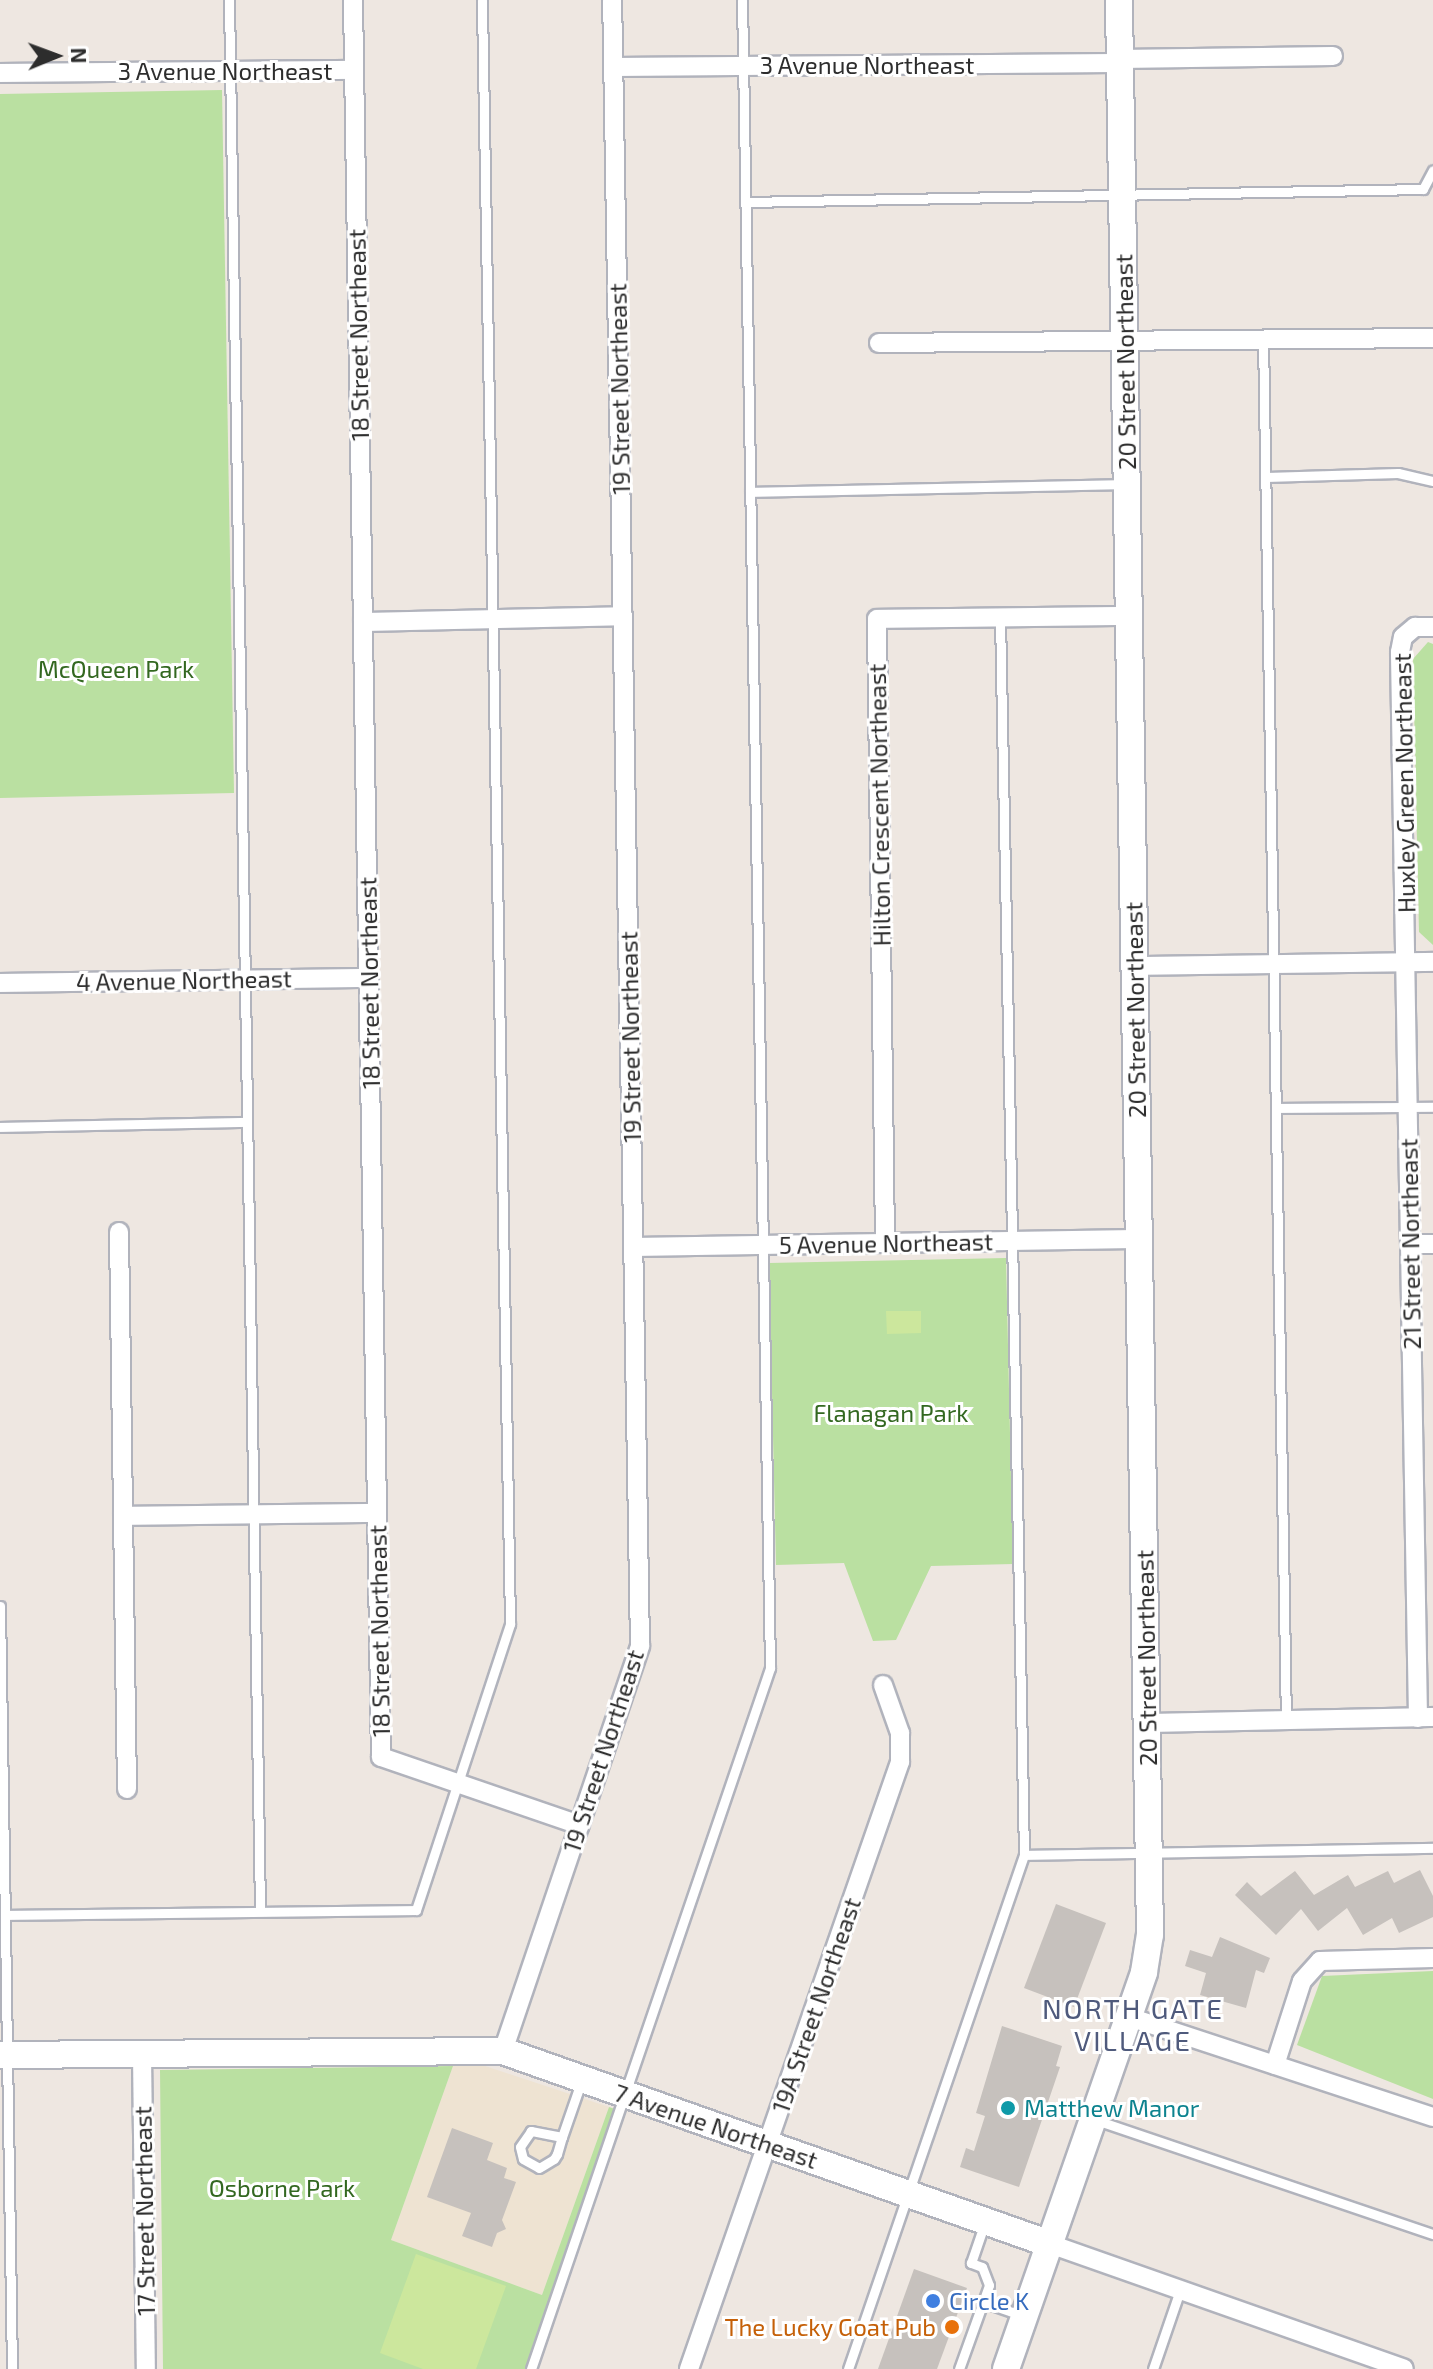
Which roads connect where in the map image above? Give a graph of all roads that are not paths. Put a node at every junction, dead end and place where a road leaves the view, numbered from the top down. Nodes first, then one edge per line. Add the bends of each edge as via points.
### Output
1 (229, 0) edge
2 (353, 0) edge
3 (482, 0) edge
4 (612, 0) edge
5 (742, 0) edge
6 (1119, 0) edge
7 (1333, 56) dead end
8 (1120, 61) junction
9 (743, 66) junction
10 (613, 67) junction
11 (354, 70) junction
12 (230, 71) junction
13 (0, 73) edge
14 (1433, 170) edge
15 (1122, 193) junction
16 (746, 202) junction
17 (1263, 337) junction
18 (1433, 338) edge
19 (1125, 339) junction
20 (879, 343) dead end
21 (1266, 477) junction
22 (1433, 481) edge
23 (1127, 484) junction
24 (750, 492) junction
25 (623, 616) junction
26 (1129, 616) junction
27 (1000, 617) junction
28 (493, 619) junction
29 (363, 622) junction
30 (1433, 627) edge
31 (1433, 962) edge
32 (1406, 963) junction
33 (1273, 964) junction
34 (1135, 966) junction
35 (369, 978) junction
36 (245, 980) junction
37 (0, 983) edge
38 (1408, 1107) junction
39 (1433, 1107) edge
40 (1276, 1108) junction
41 (247, 1122) junction
42 (0, 1127) edge
43 (119, 1232) dead end
44 (1139, 1239) junction
45 (1010, 1241) junction
46 (885, 1242) junction
47 (1410, 1244) junction
48 (1433, 1244) edge
49 (762, 1245) junction
50 (633, 1247) junction
51 (377, 1513) junction
52 (253, 1515) junction
53 (123, 1516) junction
54 (0, 1606) edge
55 (883, 1685) dead end
56 (1425, 1718) edge
57 (1286, 1720) junction
58 (1147, 1723) junction
59 (458, 1783) junction
60 (127, 1789) dead end
61 (580, 1825) junction
62 (1433, 1848) edge
63 (1149, 1852) junction
64 (1024, 1855) junction
65 (260, 1911) junction
66 (5, 1915) junction
67 (1433, 1958) edge
68 (1129, 2017) junction
69 (503, 2051) junction
70 (142, 2054) junction
71 (4, 2055) edge
72 (1275, 2065) junction
73 (582, 2079) junction
74 (628, 2095) junction
75 (1433, 2117) edge
76 (1093, 2119) junction
77 (562, 2137) junction
78 (767, 2144) junction
79 (4, 2157) edge
80 (908, 2194) junction
81 (985, 2222) junction
82 (1433, 2234) edge
83 (1050, 2244) junction
84 (1180, 2290) junction
85 (983, 2302) junction
86 (1024, 2317) junction
87 (12, 2369) edge
88 (146, 2369) edge
89 (531, 2369) edge
90 (689, 2369) edge
91 (848, 2369) edge
92 (959, 2369) edge
93 (1006, 2369) edge
94 (1153, 2369) edge
95 (1404, 2369) edge

1 - 12 lane
2 - 11 street, 18 Street Northeast
3 - 28 lane
4 - 10 street, 19 Street Northeast
5 - 9 lane
6 - 8 street, 20 Street Northeast
7 - 8 street, 3 Avenue Northeast
8 - 9 street, 3 Avenue Northeast
8 - 15 street, 20 Street Northeast
9 - 10 street, 3 Avenue Northeast
9 - 16 lane
10 - 25 street, 19 Street Northeast
11 - 12 street, 3 Avenue Northeast
11 - 29 street, 18 Street Northeast
12 - 13 street, 3 Avenue Northeast
12 - 36 lane
14 - 15 lane via 1423,189
15 - 16 lane
15 - 19 street, 20 Street Northeast
16 - 24 lane
17 - 18 street
17 - 19 street
17 - 21 lane
19 - 20 street
19 - 23 street, 20 Street Northeast
21 - 22 lane via 1398,473
21 - 33 lane
23 - 24 lane
23 - 26 street, 20 Street Northeast
24 - 49 lane
25 - 28 street
25 - 50 street, 19 Street Northeast
26 - 27 street, Hilton Crescent Northeast
26 - 34 street, 20 Street Northeast
27 - 45 lane
27 - 46 street, Hilton Crescent Northeast via 877,619
28 - 29 street
28 - 59 lane via 510,1624
29 - 35 street, 18 Street Northeast
30 - 32 street, Huxley Green Northeast via 1415,627 1403,637 1400,652
31 - 32 street
32 - 33 street
32 - 38 street, 21 Street Northeast
33 - 34 street
33 - 40 lane
34 - 44 street, 20 Street Northeast
35 - 36 street, 4 Avenue Northeast
35 - 51 street, 18 Street Northeast
36 - 37 street, 4 Avenue Northeast
36 - 41 lane
38 - 39 lane
38 - 40 lane
38 - 47 street, 21 Street Northeast
40 - 57 lane
41 - 42 lane
41 - 52 lane
43 - 53 street
44 - 45 street, 5 Avenue Northeast
44 - 58 street, 20 Street Northeast
45 - 46 street, 5 Avenue Northeast
45 - 64 lane
46 - 49 street, 5 Avenue Northeast
47 - 48 street
47 - 56 street, 21 Street Northeast
49 - 50 street, 5 Avenue Northeast
49 - 74 lane via 770,1668
50 - 61 street, 19 Street Northeast via 640,1646
51 - 52 street
51 - 59 street, 18 Street Northeast via 381,1757
52 - 53 street
52 - 65 lane
53 - 60 street
54 - 66 lane
55 - 78 street, 19A Street Northeast via 900,1733 900,1762
56 - 57 street
57 - 58 street
58 - 63 street, 20 Street Northeast
59 - 61 street, 18 Street Northeast
59 - 65 lane via 416,1910
61 - 69 street, 19 Street Northeast
62 - 63 lane
63 - 64 lane
63 - 68 street, 20 Street Northeast via 1150,1935
64 - 80 lane
65 - 66 lane
66 - 71 lane
67 - 72 street via 1320,1961 1302,1981
68 - 72 street
68 - 76 street, 20 Street Northeast
69 - 70 street, 7 Avenue Northeast
69 - 73 street, 7 Avenue Northeast
70 - 71 street, 7 Avenue Northeast
70 - 88 street, 17 Street Northeast
71 - 79 lane
72 - 75 street
73 - 74 street, 7 Avenue Northeast
73 - 77 lane
74 - 78 street, 7 Avenue Northeast
74 - 89 lane
76 - 82 lane
76 - 83 street, 20 Street Northeast
77 - 77 lane via 550,2164 533,2167 523,2159 521,2140 531,2131
78 - 80 street, 7 Avenue Northeast
78 - 90 street, 19A Street Northeast
79 - 87 lane
80 - 81 street, 7 Avenue Northeast
80 - 91 lane
81 - 83 street, 7 Avenue Northeast
81 - 85 lane via 971,2263 982,2267 989,2285
83 - 84 street, 7 Avenue Northeast
83 - 86 street, 20 Street Northeast
84 - 94 lane
84 - 95 street, 7 Avenue Northeast
85 - 86 lane
85 - 92 lane
86 - 93 street, 20 Street Northeast

